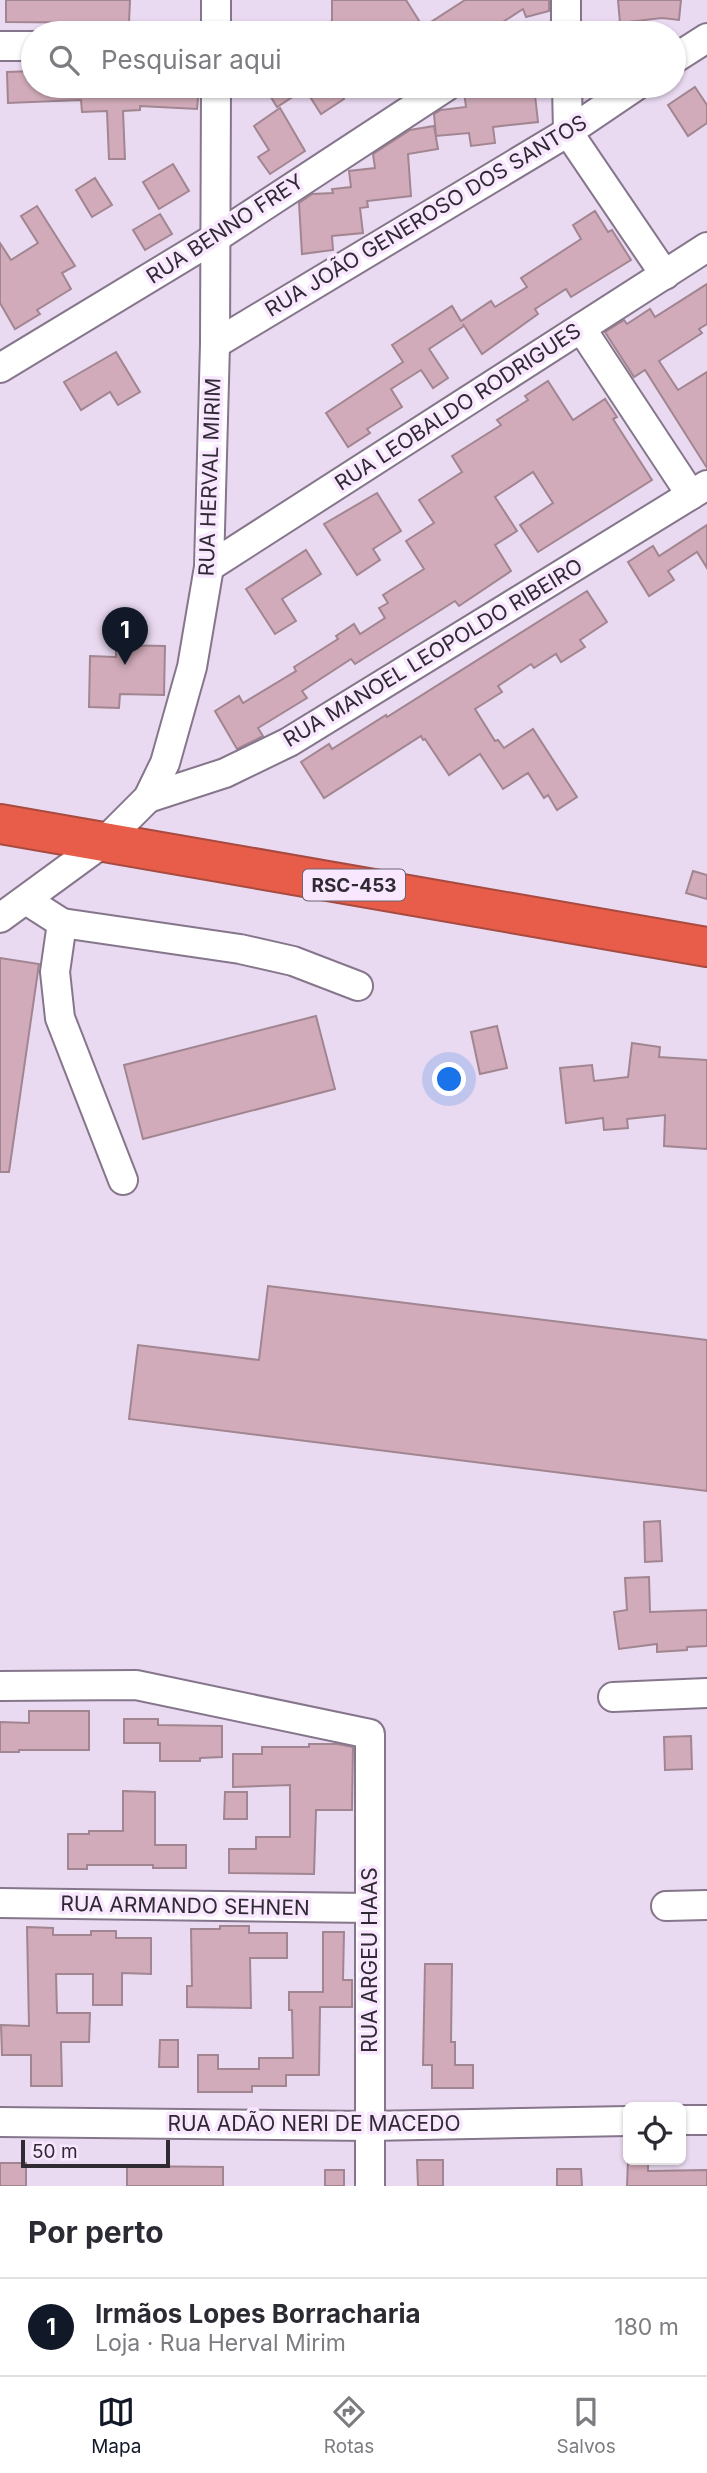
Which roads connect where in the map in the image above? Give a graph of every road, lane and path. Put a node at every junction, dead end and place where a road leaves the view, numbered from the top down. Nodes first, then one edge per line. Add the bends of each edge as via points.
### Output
1 (216, 0) edge
2 (566, 0) edge
3 (216, 21) edge
4 (566, 21) edge
5 (707, 38) edge
6 (21, 46) edge
7 (0, 47) edge
8 (686, 50) edge
9 (216, 98) edge
10 (429, 98) edge
11 (567, 98) edge
12 (618, 98) edge
13 (568, 132) junction
14 (215, 238) junction
15 (707, 247) edge
16 (665, 275) junction
17 (581, 328) junction
18 (215, 344) junction
19 (0, 368) edge
20 (699, 490) edge
21 (209, 566) junction
22 (148, 799) junction
23 (0, 824) edge
24 (104, 842) junction
25 (26, 900) junction
26 (0, 918) edge
27 (62, 923) junction
28 (707, 947) edge
29 (358, 986) dead end
30 (123, 1180) dead end
31 (0, 1686) edge
32 (707, 1693) edge
33 (613, 1697) dead end
34 (0, 1903) edge
35 (707, 1905) edge
36 (666, 1906) dead end
37 (370, 1908) junction
38 (686, 2120) edge
39 (707, 2120) edge
40 (623, 2121) edge
41 (0, 2122) edge
42 (370, 2126) junction
43 (370, 2186) edge

1 - 3 street
2 - 4 street
5 - 8 street
6 - 7 street
9 - 14 street, RUA HERVAL MIRIM
10 - 14 street, RUA BENNO FREY
11 - 13 street
12 - 13 street, RUA JOÃO GENEROSO DOS SANTOS
13 - 16 street
13 - 18 street, RUA JOÃO GENEROSO DOS SANTOS
14 - 18 street, RUA HERVAL MIRIM
14 - 19 street, RUA BENNO FREY
15 - 16 street, RUA LEOBALDO RODRIGUES
16 - 17 street, RUA LEOBALDO RODRIGUES
17 - 20 street
17 - 21 street, RUA LEOBALDO RODRIGUES
18 - 21 street, RUA HERVAL MIRIM
20 - 22 street, RUA MANOEL LEOPOLDO RIBEIRO via 289,742 225,773
21 - 22 street, RUA HERVAL MIRIM via 192,667 165,763
22 - 24 street, RUA HERVAL MIRIM
23 - 24 highway, RSC-453
24 - 25 street, RUA HERVAL MIRIM
24 - 28 highway, RSC-453
25 - 26 street, RUA HERVAL MIRIM
25 - 27 street
27 - 29 street via 240,949 292,961
27 - 30 street via 55,972 60,1018
31 - 37 street, RUA ARGEU HAAS via 136,1685 370,1734
32 - 33 street
34 - 37 street, RUA ARMANDO SEHNEN
35 - 36 street
37 - 42 street, RUA ARGEU HAAS
38 - 39 street
40 - 42 street, RUA ADÃO NERI DE MACEDO
41 - 42 street, RUA ADÃO NERI DE MACEDO
42 - 43 street, RUA ARGEU HAAS

